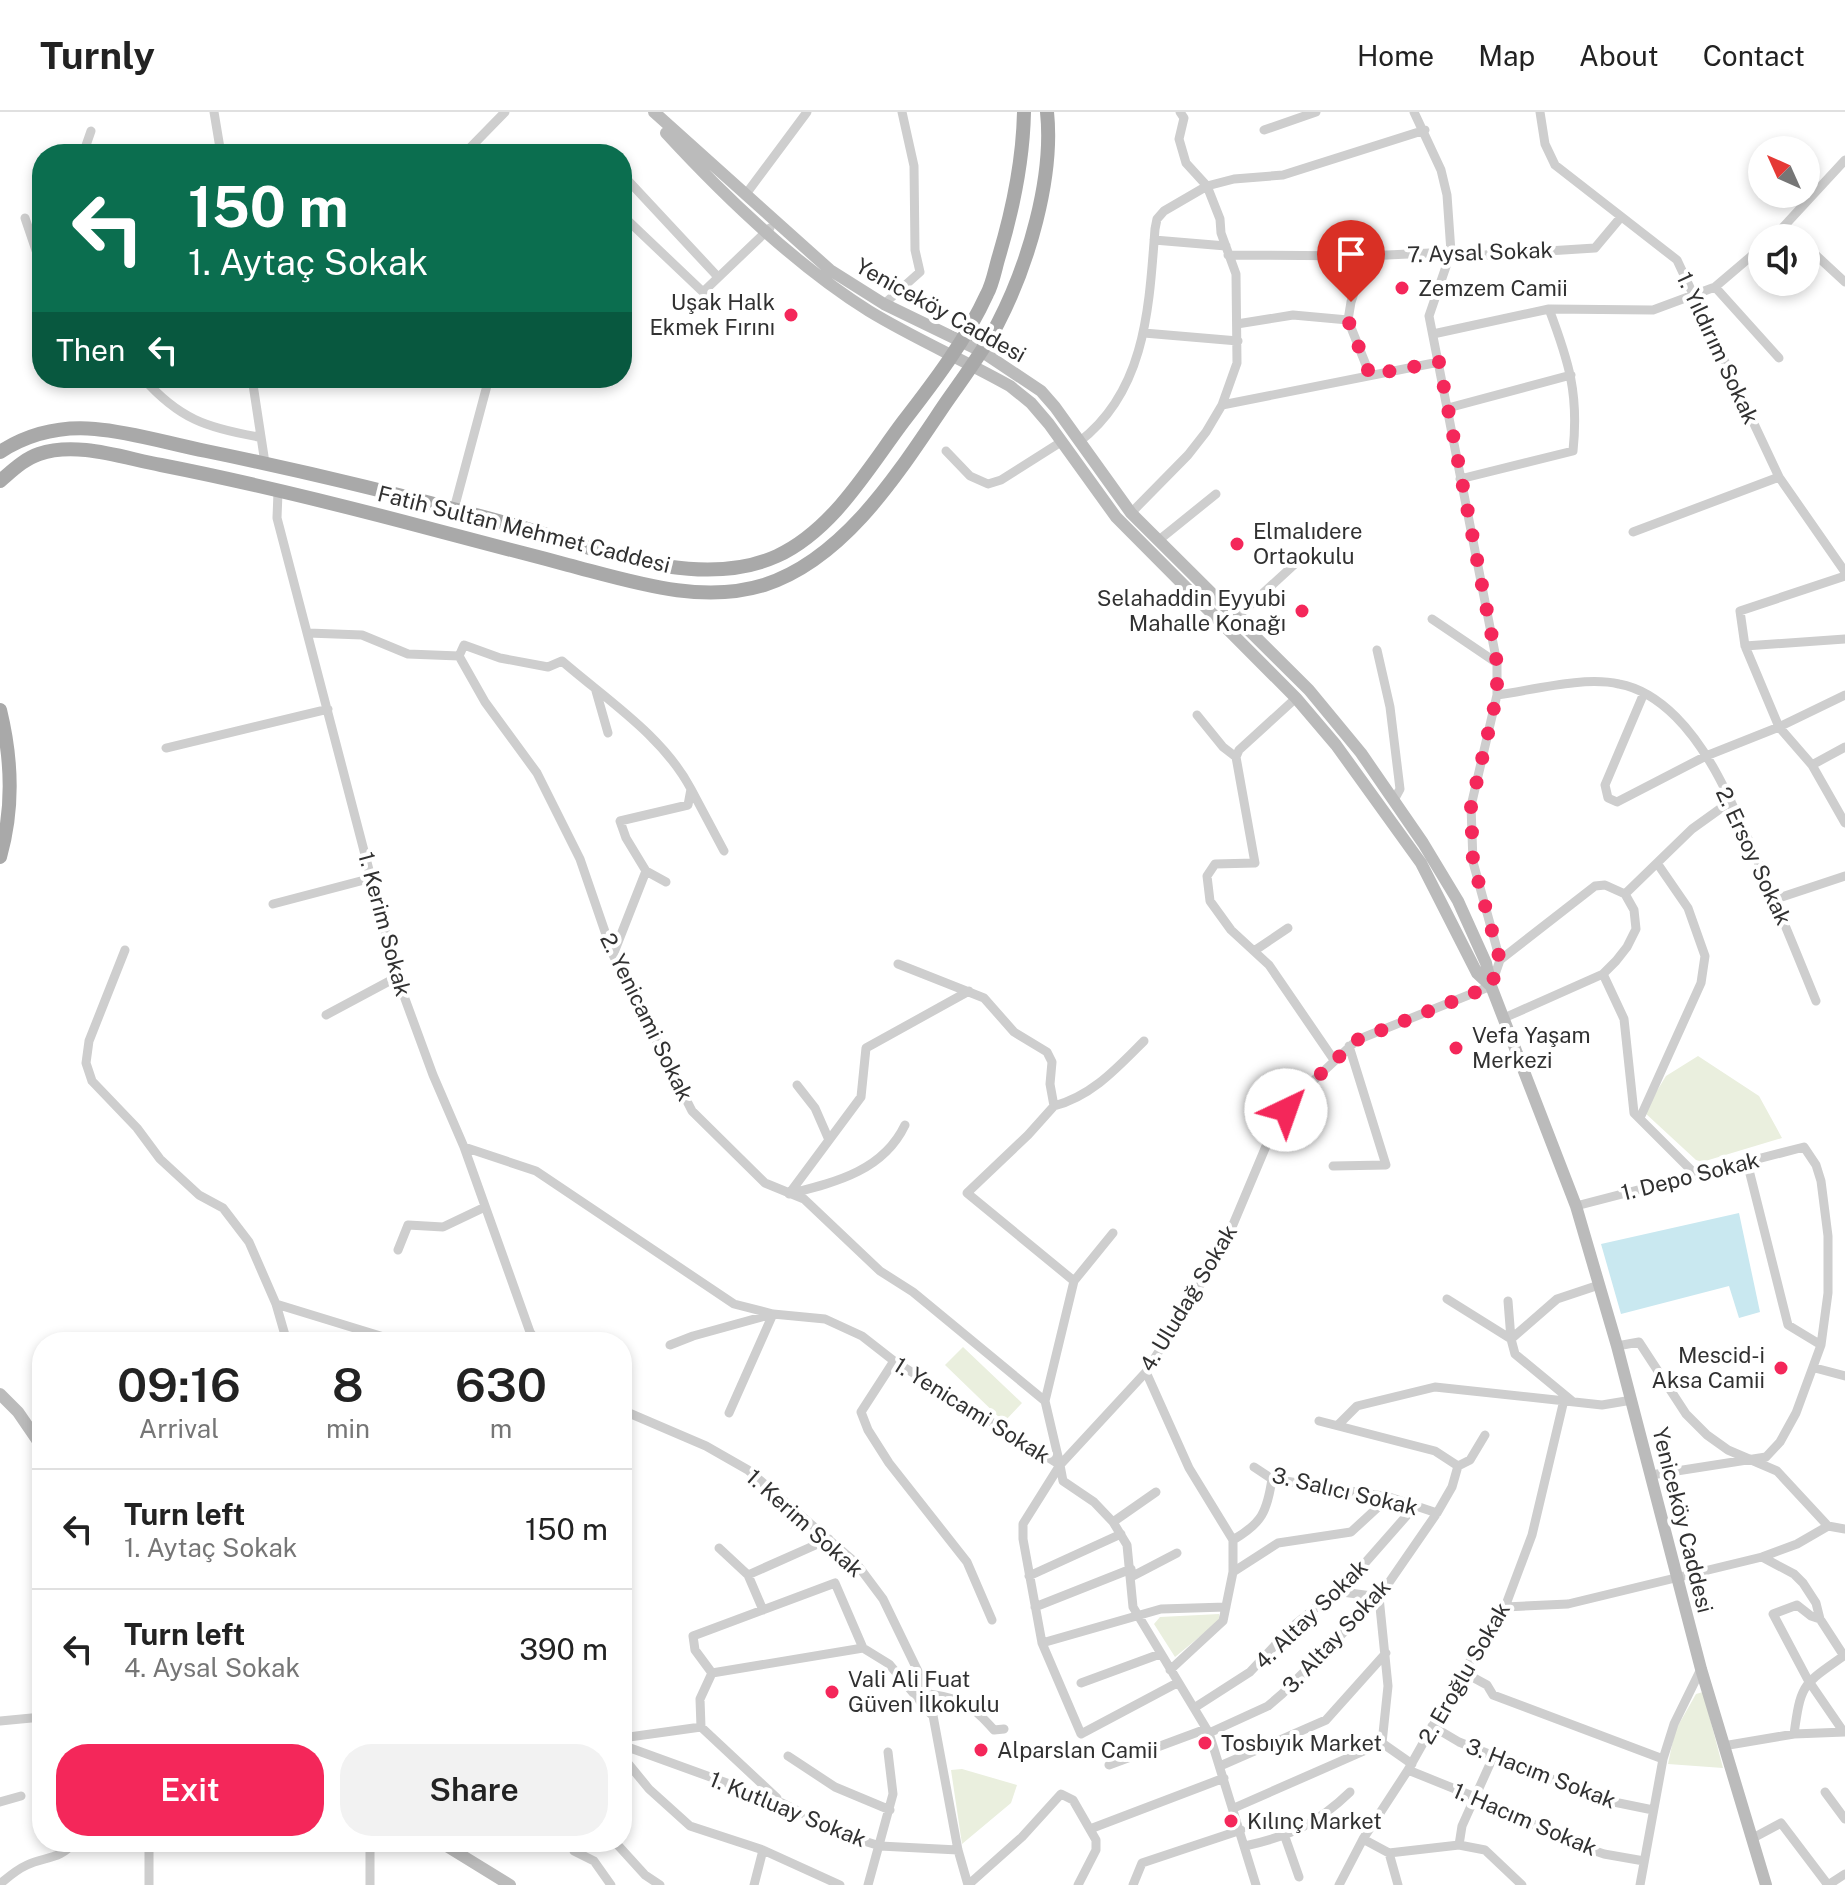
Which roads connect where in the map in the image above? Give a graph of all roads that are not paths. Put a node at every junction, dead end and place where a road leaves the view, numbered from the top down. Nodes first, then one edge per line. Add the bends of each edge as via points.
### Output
1 (214, 112) edge
2 (505, 112) edge
3 (652, 112) edge
4 (807, 112) edge
5 (902, 112) edge
6 (1024, 112) edge
7 (1047, 112) edge
8 (1316, 112) edge
9 (1414, 112) edge
10 (1540, 112) edge
11 (1184, 114) edge
12 (1264, 130) dead end
13 (1425, 130) junction
14 (91, 131) dead end
15 (86, 144) edge
16 (219, 144) edge
17 (474, 144) edge
18 (1845, 160) edge
19 (632, 185) edge
20 (1207, 186) junction
21 (746, 194) junction
22 (1621, 217) junction
23 (25, 218) dead end
24 (776, 222) junction
25 (1789, 224) edge
26 (632, 225) edge
27 (766, 233) junction
28 (32, 239) edge
29 (1154, 240) junction
30 (1227, 251) junction
31 (1451, 252) junction
32 (1366, 256) junction
33 (1748, 259) edge
34 (1820, 259) edge
35 (718, 277) junction
36 (1845, 282) edge
37 (1715, 287) junction
38 (1694, 296) junction
39 (884, 304) junction
40 (1549, 309) junction
41 (1348, 320) junction
42 (1237, 324) junction
43 (1144, 333) junction
44 (1433, 334) junction
45 (961, 341) junction
46 (1238, 341) junction
47 (981, 351) junction
48 (951, 356) junction
49 (1779, 358) dead end
50 (1439, 362) junction
51 (971, 366) junction
52 (1370, 375) junction
53 (1571, 375) junction
54 (154, 388) edge
55 (253, 388) edge
56 (486, 388) edge
57 (1222, 405) junction
58 (1448, 408) junction
59 (259, 437) junction
60 (1061, 442) junction
61 (1079, 442) junction
62 (946, 451) dead end
63 (0, 452) edge
64 (265, 463) junction
65 (1779, 477) junction
66 (1460, 479) junction
67 (0, 481) edge
68 (278, 492) junction
69 (1216, 494) dead end
70 (454, 509) junction
71 (1131, 513) junction
72 (1633, 532) dead end
73 (1159, 540) junction
74 (1296, 563) dead end
75 (1845, 574) edge
76 (1237, 617) junction
77 (1432, 619) dead end
78 (308, 633) junction
79 (1845, 639) edge
80 (1745, 646) junction
81 (1377, 650) dead end
82 (1270, 651) junction
83 (459, 656) junction
84 (1259, 662) junction
85 (1497, 663) junction
86 (596, 691) junction
87 (1644, 693) junction
88 (1497, 695) junction
89 (1845, 695) edge
90 (1296, 698) junction
91 (328, 709) junction
92 (0, 710) edge
93 (1197, 715) dead end
94 (1779, 727) junction
95 (608, 733) dead end
96 (1845, 747) edge
97 (166, 748) dead end
98 (1706, 756) junction
99 (1236, 757) junction
100 (1812, 765) junction
101 (691, 789) junction
102 (1394, 800) junction
103 (1731, 801) junction
104 (1844, 818) edge
105 (724, 851) dead end
106 (0, 857) edge
107 (1657, 863) junction
108 (646, 871) junction
109 (1845, 876) edge
110 (372, 878) junction
111 (666, 882) dead end
112 (1625, 894) junction
113 (1776, 899) junction
114 (273, 904) dead end
115 (1288, 928) dead end
116 (125, 950) dead end
117 (1254, 951) junction
118 (613, 955) junction
119 (1500, 960) junction
120 (898, 964) dead end
121 (1603, 974) junction
122 (397, 977) junction
123 (1491, 986) junction
124 (969, 991) junction
125 (1816, 1001) dead end
126 (326, 1015) dead end
127 (1504, 1018) junction
128 (1144, 1041) dead end
129 (1349, 1046) junction
130 (1334, 1060) junction
131 (797, 1085) dead end
132 (1054, 1106) junction
133 (1640, 1118) junction
134 (905, 1125) dead end
135 (829, 1140) junction
136 (464, 1147) junction
137 (1747, 1162) junction
138 (1333, 1166) dead end
139 (1696, 1175) junction
140 (789, 1194) junction
141 (1576, 1206) junction
142 (485, 1207) junction
143 (1113, 1233) dead end
144 (398, 1250) dead end
145 (1074, 1281) junction
146 (1599, 1285) junction
147 (1447, 1299) dead end
148 (1508, 1301) dead end
149 (276, 1304) junction
150 (773, 1314) junction
151 (284, 1332) edge
152 (367, 1332) edge
153 (530, 1332) edge
154 (1511, 1339) junction
155 (670, 1345) dead end
156 (1821, 1345) junction
157 (1617, 1346) junction
158 (894, 1361) junction
159 (1815, 1368) junction
160 (1146, 1372) junction
161 (1845, 1376) edge
162 (0, 1394) edge
163 (1568, 1400) junction
164 (1632, 1400) junction
165 (1045, 1401) junction
166 (729, 1413) dead end
167 (632, 1414) edge
168 (1319, 1421) dead end
169 (1338, 1425) junction
170 (32, 1432) edge
171 (1485, 1435) dead end
172 (1755, 1460) junction
173 (1060, 1465) junction
174 (1458, 1466) junction
175 (1254, 1467) dead end
176 (1651, 1475) junction
177 (1272, 1479) junction
178 (1156, 1492) dead end
179 (1389, 1497) junction
180 (1416, 1505) junction
181 (1437, 1513) junction
182 (1113, 1522) junction
183 (1828, 1526) junction
184 (1845, 1529) edge
185 (1121, 1534) junction
186 (829, 1539) junction
187 (1233, 1540) junction
188 (719, 1548) dead end
189 (1177, 1553) dead end
190 (1762, 1557) junction
191 (1233, 1572) junction
192 (1131, 1573) junction
193 (748, 1575) junction
194 (1029, 1576) junction
195 (1677, 1577) junction
196 (1335, 1591) junction
197 (1379, 1597) junction
198 (1035, 1607) junction
199 (1226, 1607) junction
200 (1505, 1607) junction
201 (763, 1610) junction
202 (1138, 1617) junction
203 (1820, 1619) junction
204 (992, 1620) dead end
205 (1042, 1643) junction
206 (863, 1648) junction
207 (1386, 1653) junction
208 (1160, 1654) junction
209 (1845, 1655) edge
210 (1701, 1669) junction
211 (1170, 1670) junction
212 (1463, 1672) junction
213 (712, 1673) junction
214 (1808, 1680) junction
215 (1081, 1683) dead end
216 (1177, 1683) junction
217 (929, 1694) junction
218 (1194, 1708) junction
219 (934, 1717) junction
220 (32, 1718) edge
221 (0, 1721) edge
222 (1432, 1726) junction
223 (701, 1727) junction
224 (1004, 1729) dead end
225 (1207, 1731) junction
226 (1844, 1731) edge
227 (1794, 1734) junction
228 (632, 1737) edge
229 (1382, 1743) junction
230 (1723, 1746) junction
231 (632, 1749) edge
232 (888, 1752) dead end
233 (1494, 1755) junction
234 (788, 1756) dead end
235 (1663, 1759) junction
236 (1109, 1765) dead end
237 (1220, 1766) junction
238 (1410, 1767) junction
239 (632, 1768) edge
240 (1224, 1778) junction
241 (1350, 1792) dead end
242 (1825, 1792) dead end
243 (21, 1796) dead end
244 (1475, 1797) junction
245 (0, 1802) edge
246 (782, 1803) junction
247 (1234, 1808) junction
248 (890, 1810) junction
249 (1653, 1810) junction
250 (1845, 1819) edge
251 (1090, 1829) junction
252 (1241, 1830) junction
253 (1285, 1837) junction
254 (1753, 1838) junction
255 (1363, 1839) junction
256 (1459, 1845) junction
257 (880, 1846) junction
258 (1245, 1846) junction
259 (763, 1850) junction
260 (958, 1850) junction
261 (64, 1852) edge
262 (149, 1852) edge
263 (370, 1852) edge
264 (456, 1852) edge
265 (576, 1852) edge
266 (625, 1852) edge
267 (1389, 1853) junction
268 (1644, 1861) junction
269 (1845, 1874) edge
270 (1299, 1877) dead end
271 (504, 1883) edge
272 (0, 1884) edge
273 (149, 1885) edge
274 (370, 1885) edge
275 (611, 1885) edge
276 (660, 1885) edge
277 (754, 1885) edge
278 (840, 1885) edge
279 (868, 1885) edge
280 (968, 1885) edge
281 (1078, 1885) edge
282 (1133, 1885) edge
283 (1256, 1885) edge
284 (1339, 1885) edge
285 (1398, 1885) edge
286 (1522, 1885) edge
287 (1640, 1885) edge
288 (1766, 1885) edge
289 (1828, 1885) edge

1 - 16 street
2 - 17 street
3 - 21 street, Yeniceköy Caddesi
3 - 27 street, Yeniceköy Caddesi via 705,175
4 - 21 street
5 - 39 street via 914,166 920,272
6 - 45 main road, Fatih Sultan Mehmet Caddesi via 1006,232 988,292
7 - 47 main road, Fatih Sultan Mehmet Caddesi via 1046,174 1037,218 1011,296
8 - 12 street
9 - 13 street
10 - 22 street, 1. Yıldırım Sokak via 1555,165
11 - 20 street via 1179,139 1186,163
13 - 20 street via 1283,175
13 - 31 street via 1447,195
14 - 15 street
18 - 25 street
19 - 35 street
20 - 29 street via 1157,219
20 - 30 street
21 - 24 street, Yeniceköy Caddesi
22 - 31 street, 7. Aysal Sokak via 1595,248 1469,256
22 - 38 street, 1. Yıldırım Sokak via 1677,260
23 - 28 street
24 - 27 street
24 - 39 street, Yeniceköy Caddesi via 830,270
26 - 35 street via 703,292
27 - 35 street
27 - 48 street, Yeniceköy Caddesi via 868,310
29 - 30 street, 7. Aysal Sokak
29 - 43 street
30 - 32 street, 7. Aysal Sokak
30 - 42 street via 1236,274
31 - 32 street, 7. Aysal Sokak
31 - 44 street via 1429,316
32 - 41 street
33 - 37 street
34 - 36 street
37 - 38 street
37 - 49 street
38 - 40 street via 1653,310
38 - 65 street, 1. Yıldırım Sokak
39 - 45 street, Yeniceköy Caddesi
40 - 44 street
40 - 53 street
41 - 42 street via 1293,315
41 - 52 street
42 - 46 street
43 - 46 street
43 - 61 street via 1115,404 1098,428
44 - 50 street
45 - 47 street, Yeniceköy Caddesi
45 - 48 main road, Fatih Sultan Mehmet Caddesi
46 - 57 street via 1237,363
47 - 51 main road, Fatih Sultan Mehmet Caddesi
47 - 61 street, Yeniceköy Caddesi via 1041,391
48 - 51 street, Yeniceköy Caddesi
48 - 70 main road, Fatih Sultan Mehmet Caddesi via 830,518 803,543 773,558 711,570 637,561
50 - 52 street
50 - 58 street
51 - 60 street, Yeniceköy Caddesi via 1031,403
51 - 68 main road, Fatih Sultan Mehmet Caddesi via 876,500 835,544 791,573 737,590 686,591 622,579
52 - 57 street
53 - 58 street
53 - 66 street via 1576,397 1573,451
54 - 59 street via 191,419
55 - 59 street
56 - 70 street
57 - 71 street via 1188,455
58 - 66 street
59 - 64 street
60 - 62 street via 988,484 970,476
60 - 84 street, Yeniceköy Caddesi via 1116,517
61 - 71 street, Yeniceköy Caddesi
63 - 64 main road, Fatih Sultan Mehmet Caddesi via 31,435 95,429
64 - 70 main road, Fatih Sultan Mehmet Caddesi
65 - 72 street
65 - 75 street, 1. Yıldırım Sokak
66 - 85 street
67 - 68 main road, Fatih Sultan Mehmet Caddesi via 37,454 88,451
68 - 78 street, 1. Kerim Sokak via 277,518
69 - 73 street
71 - 73 street, Yeniceköy Caddesi
73 - 76 street, Yeniceköy Caddesi
74 - 76 street
75 - 80 street via 1740,611
76 - 82 street, Yeniceköy Caddesi
77 - 85 street
78 - 83 street via 362,635 408,654
78 - 91 street, 1. Kerim Sokak
79 - 80 street
80 - 94 street
81 - 102 street via 1400,789
82 - 84 street
82 - 102 street, Yeniceköy Caddesi via 1353,742
83 - 86 street via 464,645 548,667 562,661
83 - 118 street, 2. Yenicami Sokak via 537,773 580,859
84 - 90 street, Yeniceköy Caddesi
85 - 88 street
86 - 95 street
86 - 101 street via 664,750
87 - 88 street via 1618,683 1588,682
87 - 98 street, 2. Ersoy Sokak via 1678,718
87 - 98 street via 1605,785 1608,798 1617,802
88 - 119 street via 1471,806 1473,862
89 - 94 street
90 - 99 street
90 - 123 street, Yeniceköy Caddesi via 1421,863 1477,973
91 - 97 street
91 - 110 street, 1. Kerim Sokak
92 - 106 main road via 10,791 8,831
93 - 99 street
94 - 98 street
94 - 100 street
96 - 100 street
98 - 103 street, 2. Ersoy Sokak
99 - 117 street via 1255,863 1215,864 1207,876 1210,901
100 - 104 street
101 - 105 street
101 - 108 street via 688,805 620,821
102 - 123 street, Yeniceköy Caddesi via 1458,901
103 - 107 street
103 - 113 street, 2. Ersoy Sokak
107 - 112 street
107 - 133 street via 1688,908 1705,956 1701,983
108 - 111 street
108 - 118 street
109 - 113 street
110 - 114 street
110 - 122 street, 1. Kerim Sokak
112 - 119 street via 1595,886
112 - 121 street via 1636,929
113 - 125 street, 2. Ersoy Sokak
115 - 117 street
116 - 149 street via 89,1041 86,1063 92,1081 160,1159 199,1195 223,1208 249,1242
117 - 130 street
118 - 140 street, 2. Yenicami Sokak via 692,1111 765,1183
119 - 123 street
120 - 124 street
121 - 127 street
121 - 133 street via 1624,1019 1634,1113
122 - 126 street
122 - 136 street, 1. Kerim Sokak
123 - 127 street, Yeniceköy Caddesi
123 - 129 street, 4. Uludağ Sokak
124 - 132 street via 984,998 1014,1032 1047,1052
124 - 135 street via 866,1048 861,1097
127 - 141 street, Yeniceköy Caddesi
128 - 132 street via 1088,1092
129 - 130 street, 4. Uludağ Sokak
129 - 138 street via 1386,1165
130 - 160 street, 4. Uludağ Sokak via 1286,1110 1224,1246
131 - 135 street
132 - 145 street via 967,1193
133 - 139 street
134 - 140 street via 898,1140 871,1166
135 - 140 street
136 - 142 street, 1. Kerim Sokak
136 - 150 street, 1. Yenicami Sokak via 536,1171 734,1304
137 - 139 street, 1. Depo Sokak
137 - 156 street via 1788,1325
137 - 156 street, 1. Depo Sokak via 1804,1147 1816,1165 1828,1236
139 - 141 street, 1. Depo Sokak
140 - 165 street, 2. Yenicami Sokak via 804,1199 880,1271
141 - 146 street, Yeniceköy Caddesi
142 - 144 street via 443,1227 408,1225
142 - 153 street, 1. Kerim Sokak
143 - 145 street
145 - 165 street
146 - 154 street via 1557,1299
146 - 157 street, Yeniceköy Caddesi
147 - 154 street
148 - 154 street
149 - 151 street
149 - 152 street
150 - 155 street
150 - 158 street, 1. Yenicami Sokak via 825,1319 862,1336
150 - 166 street
154 - 163 street via 1515,1354
156 - 159 street
157 - 164 street, Yeniceköy Caddesi
157 - 172 street via 1639,1342 1686,1414 1728,1450
158 - 173 street, 1. Yenicami Sokak
158 - 204 street via 861,1412 889,1463 967,1562
159 - 161 street
159 - 172 street via 1780,1442
160 - 173 street, 4. Uludağ Sokak
160 - 187 street via 1189,1468
162 - 170 street
163 - 164 street via 1602,1405
163 - 169 street via 1435,1387 1357,1406
163 - 200 street, 2. Eroğlu Sokak via 1532,1535
164 - 176 street, Yeniceköy Caddesi
165 - 173 street
167 - 186 street, 1. Kerim Sokak via 748,1470
168 - 169 street
169 - 174 street via 1435,1451
171 - 174 street, 3. Altay Sokak via 1470,1460
172 - 176 street
172 - 183 street via 1777,1471
173 - 182 street, 1. Yenicami Sokak via 1063,1481
173 - 194 street, 4. Uludağ Sokak via 1023,1524
174 - 181 street, 3. Altay Sokak
175 - 177 street, 3. Salıcı Sokak
176 - 195 street, Yeniceköy Caddesi
177 - 179 street, 3. Salıcı Sokak
177 - 187 street via 1268,1508 1253,1528
178 - 182 street
179 - 180 street, 3. Salıcı Sokak
179 - 191 street via 1351,1532 1278,1543
180 - 181 street, 3. Salıcı Sokak
180 - 196 street, 4. Altay Sokak
181 - 197 street, 3. Altay Sokak
182 - 185 street, 1. Yenicami Sokak
183 - 184 street
183 - 190 street
185 - 192 street, 1. Yenicami Sokak
185 - 194 street
186 - 193 street
186 - 217 street, 1. Kerim Sokak via 856,1563 883,1599
187 - 191 street
188 - 193 street
189 - 192 street
190 - 195 street
190 - 203 street via 1803,1583
191 - 199 street
192 - 198 street
192 - 202 street, 1. Yenicami Sokak
193 - 201 street
194 - 198 street
195 - 200 street via 1568,1604
195 - 210 street, Yeniceköy Caddesi
196 - 197 street
196 - 218 street, 4. Altay Sokak via 1250,1672
197 - 207 street
197 - 225 street, 3. Altay Sokak via 1268,1706
198 - 205 street
199 - 202 street via 1161,1609
199 - 211 street via 1223,1621
200 - 212 street, 2. Eroğlu Sokak
201 - 206 street via 835,1583
201 - 213 street via 693,1636 695,1650
202 - 205 street
202 - 208 street, 1. Yenicami Sokak
203 - 209 street
203 - 214 street via 1797,1605 1773,1614
205 - 216 street via 1081,1734
206 - 213 street
206 - 219 street via 889,1664
207 - 229 street
207 - 237 street via 1326,1720
208 - 211 street, 1. Yenicami Sokak
208 - 215 street
209 - 214 street
210 - 230 street, Yeniceköy Caddesi
210 - 235 street
211 - 216 street, 1. Yenicami Sokak
212 - 222 street, 2. Eroğlu Sokak
212 - 235 street via 1487,1685 1493,1695
213 - 223 street via 700,1699
214 - 226 street
214 - 227 street via 1799,1697
216 - 218 street, 1. Yenicami Sokak
217 - 219 street, 1. Kerim Sokak
217 - 224 street via 958,1699 994,1730
218 - 225 street, 1. Yenicami Sokak
219 - 260 street, 1. Kerim Sokak
220 - 221 street
222 - 233 street, 3. Hacım Sokak
222 - 238 street, 2. Eroğlu Sokak
223 - 228 street
223 - 246 street
225 - 236 street, 3. Altay Sokak
225 - 237 street, 1. Yenicami Sokak
226 - 227 street
227 - 230 street
229 - 238 street, 1. Hacım Sokak
229 - 247 street
230 - 254 street, Yeniceköy Caddesi
231 - 246 street, 1. Kutluay Sokak
232 - 248 street
233 - 244 street
233 - 249 street, 3. Hacım Sokak via 1604,1800
234 - 248 street via 835,1787
235 - 249 street
237 - 240 street, 1. Yenicami Sokak
238 - 244 street, 1. Hacım Sokak
238 - 255 street, 2. Eroğlu Sokak
239 - 259 street via 690,1826
240 - 247 street, 1. Yenicami Sokak
240 - 251 street
241 - 253 street via 1333,1809
242 - 250 street
243 - 245 street
244 - 256 street
244 - 268 street, 1. Hacım Sokak via 1575,1844
246 - 257 street, 1. Kutluay Sokak
247 - 252 street, 1. Yenicami Sokak
248 - 257 street
249 - 268 street
251 - 280 street via 1073,1800 1061,1794
251 - 281 street via 1096,1850
252 - 258 street, 1. Yenicami Sokak
252 - 282 street via 1142,1863
253 - 258 street
253 - 270 street
254 - 288 street, Yeniceköy Caddesi
254 - 289 street via 1781,1823
255 - 267 street
255 - 284 street, 2. Eroğlu Sokak
256 - 267 street
256 - 286 street via 1485,1850
257 - 260 street, 1. Kutluay Sokak
257 - 279 street
258 - 283 street, 1. Yenicami Sokak
259 - 277 street
259 - 278 street
260 - 280 street, 1. Kerim Sokak
261 - 272 street via 28,1864
262 - 273 street
263 - 274 street
264 - 271 street
265 - 275 street via 594,1861
266 - 276 street
267 - 285 street
268 - 287 street
269 - 289 street

